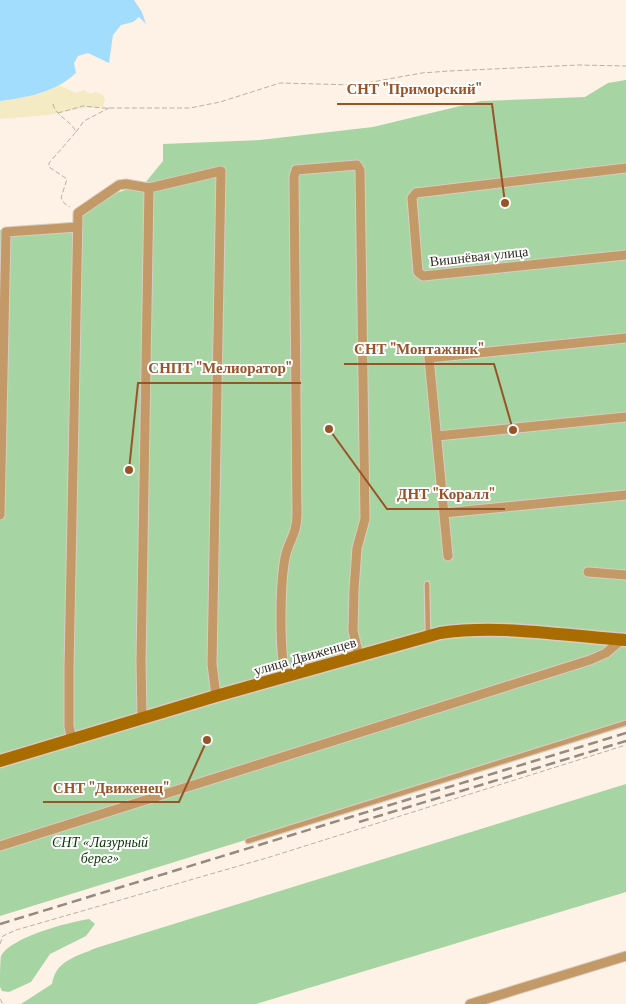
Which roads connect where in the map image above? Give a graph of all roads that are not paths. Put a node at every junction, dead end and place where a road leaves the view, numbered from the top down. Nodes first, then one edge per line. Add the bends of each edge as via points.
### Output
1 (626, 168) edge
2 (150, 188) junction
3 (78, 227) junction
4 (626, 254) edge
5 (626, 338) edge
6 (626, 417) edge
7 (437, 436) junction
8 (626, 495) edge
9 (444, 513) junction
10 (0, 515) edge
11 (448, 556) dead end
12 (588, 572) dead end
13 (626, 575) edge
14 (427, 584) dead end
15 (428, 635) junction
16 (623, 640) edge
17 (359, 656) junction
18 (286, 678) junction
19 (216, 696) junction
20 (142, 719) junction
21 (626, 723) edge
22 (72, 741) junction
23 (0, 760) edge
24 (248, 841) dead end
25 (0, 846) edge
26 (626, 956) edge
27 (470, 1004) edge

1 - 4 street, Вишнёвая улица via 416,193 412,198 418,272 423,276
2 - 3 street via 119,185 78,214
2 - 19 street via 221,172 212,664
2 - 20 street via 140,671
3 - 10 street via 6,232
3 - 22 street via 69,678
5 - 7 street via 429,358
6 - 7 street
7 - 9 street
8 - 9 street
9 - 11 street
12 - 13 street
14 - 15 lane
15 - 16 street, улица Движенцев via 455,630 524,631
15 - 17 street, улица Движенцев
16 - 25 street via 590,660
17 - 18 street, улица Движенцев
17 - 18 street via 353,622 356,548 365,519 360,170 357,165 336,165 296,170 294,177 298,514 296,531 284,560 282,653
18 - 19 street, улица Движенцев
19 - 20 street, улица Движенцев
20 - 22 street, улица Движенцев
21 - 24 lane
22 - 23 street, улица Движенцев
26 - 27 street

